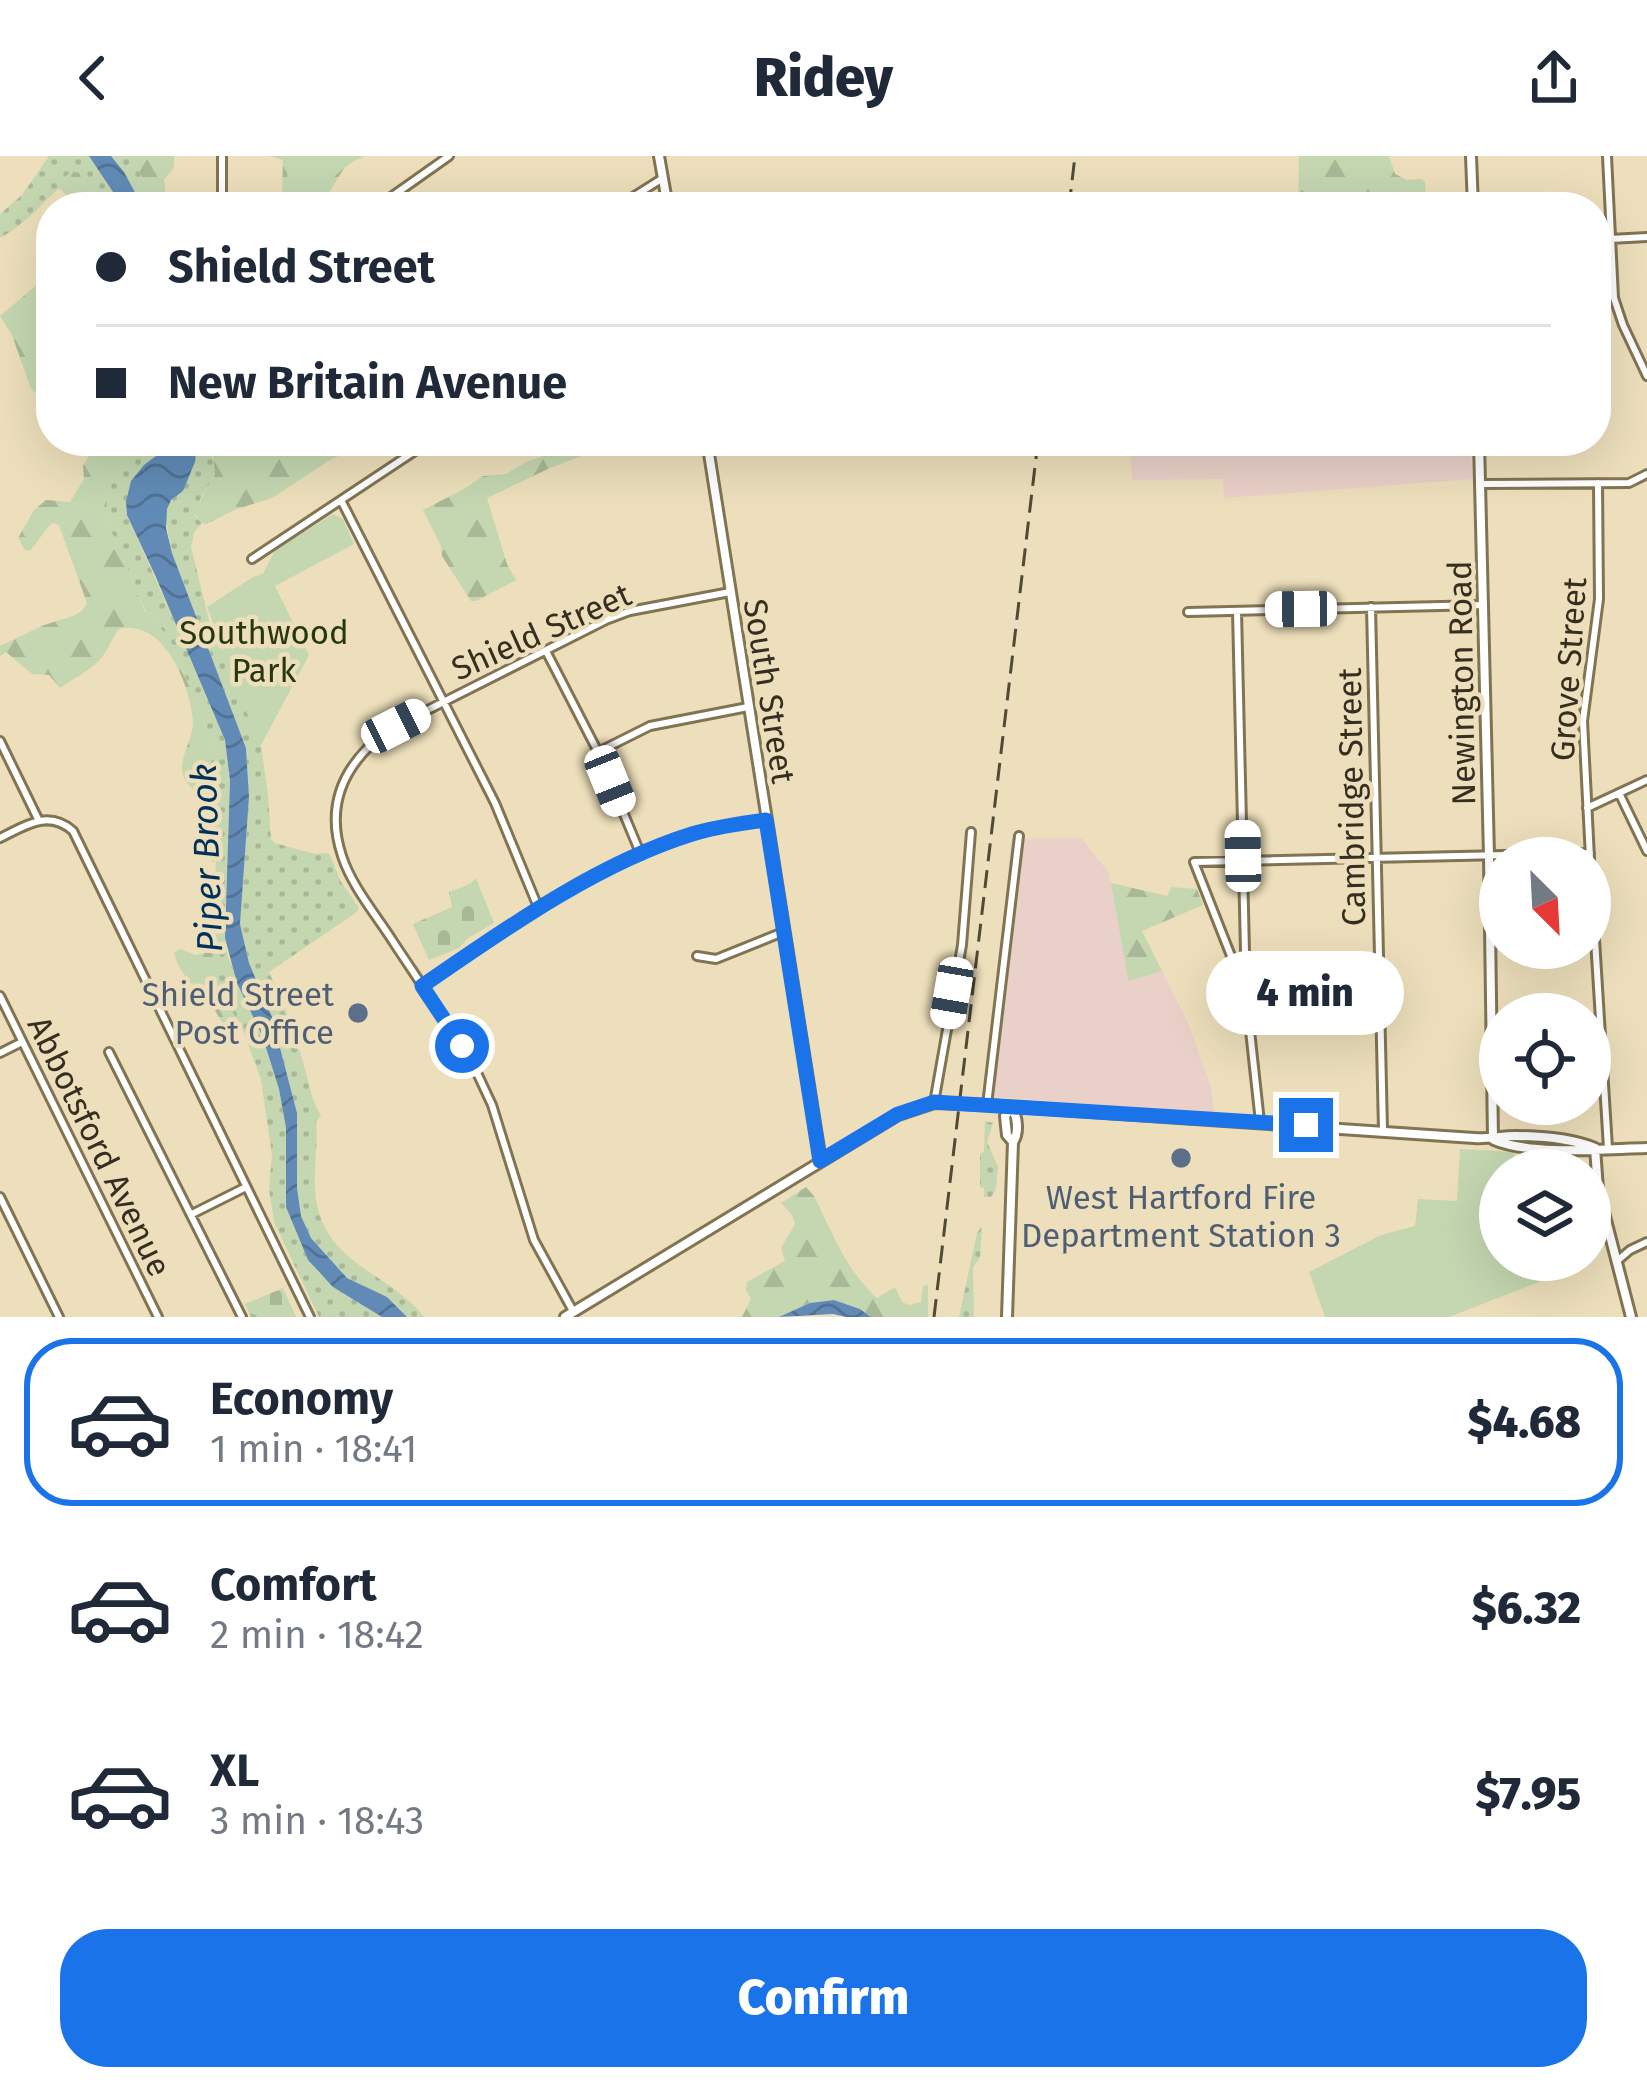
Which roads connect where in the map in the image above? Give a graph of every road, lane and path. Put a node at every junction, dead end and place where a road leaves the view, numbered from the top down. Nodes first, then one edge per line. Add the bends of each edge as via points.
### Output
1 (222, 156) edge
2 (449, 156) edge
3 (659, 156) edge
4 (1471, 156) edge
5 (1607, 156) edge
6 (663, 178) junction
7 (222, 192) edge
8 (398, 192) edge
9 (641, 192) edge
10 (665, 192) edge
11 (1472, 192) edge
12 (1608, 192) edge
13 (1647, 237) edge
14 (1611, 238) edge
15 (1611, 253) edge
16 (1647, 376) edge
17 (407, 456) edge
18 (708, 456) edge
19 (1480, 456) edge
20 (1647, 474) edge
21 (1598, 483) junction
22 (1481, 484) junction
23 (341, 500) junction
24 (252, 559) dead end
25 (730, 592) junction
26 (1484, 605) junction
27 (1371, 608) junction
28 (1237, 611) junction
29 (1188, 612) dead end
30 (546, 650) junction
31 (442, 703) junction
32 (748, 707) junction
33 (0, 741) edge
34 (598, 752) junction
35 (1647, 780) edge
36 (1619, 793) junction
37 (1587, 808) junction
38 (39, 820) junction
39 (766, 820) junction
40 (971, 832) dead end
41 (1019, 836) dead end
42 (1490, 837) edge
43 (1589, 837) edge
44 (0, 838) edge
45 (1647, 851) edge
46 (640, 855) junction
47 (1479, 856) edge
48 (1376, 858) junction
49 (1243, 861) junction
50 (538, 907) junction
51 (783, 932) junction
52 (697, 956) dead end
53 (1491, 969) edge
54 (1597, 969) edge
55 (422, 986) junction
56 (1246, 994) junction
57 (0, 996) edge
58 (22, 1042) junction
59 (109, 1052) dead end
60 (0, 1053) edge
61 (934, 1102) junction
62 (987, 1105) junction
63 (1011, 1108) junction
64 (1260, 1122) junction
65 (1384, 1130) junction
66 (1493, 1139) junction
67 (1595, 1148) joint
68 (1608, 1148) junction
69 (1647, 1148) edge
70 (820, 1161) junction
71 (246, 1187) junction
72 (0, 1197) edge
73 (192, 1214) junction
74 (1611, 1236) edge
75 (1611, 1240) edge
76 (1647, 1242) edge
77 (1637, 1246) junction
78 (1616, 1262) junction
79 (569, 1314) edge
80 (59, 1317) edge
81 (158, 1317) edge
82 (242, 1317) edge
83 (310, 1317) edge
84 (1007, 1317) edge
85 (1631, 1317) edge

1 - 7 street
2 - 8 street
3 - 6 main road
4 - 11 main road
5 - 12 street
6 - 9 street
6 - 10 main road
13 - 14 street
15 - 16 street via 1614,298
17 - 23 street
18 - 25 main road, South Street
19 - 22 main road, Newington Road
20 - 21 street
21 - 22 street
21 - 37 street, Grove Street via 1598,599 1583,721
22 - 26 main road, Newington Road
23 - 24 street
23 - 31 street
25 - 30 street, Shield Street via 630,611
25 - 32 main road, South Street
26 - 27 street
26 - 42 main road, Newington Road
27 - 28 street
27 - 48 street, Cambridge Street
28 - 29 street
28 - 49 street
30 - 31 street, Shield Street
30 - 34 street
31 - 50 street
31 - 55 street, Shield Street via 368,745 350,766 336,811 343,858
32 - 34 street via 650,726
32 - 39 main road, South Street
33 - 38 street
34 - 46 street
35 - 36 street
36 - 37 street
36 - 45 street
37 - 43 street, Grove Street
38 - 44 street
38 - 71 street via 73,830
39 - 46 street
39 - 51 main road, South Street
40 - 61 street via 962,945
41 - 62 street
46 - 50 street
47 - 48 street
48 - 49 street
48 - 65 street, Cambridge Street
49 - 56 street
49 - 56 street via 1194,862
50 - 55 street
51 - 52 street via 716,959
51 - 70 main road, South Street
53 - 66 main road, Newington Road
54 - 68 street, Grove Street
55 - 79 street, Shield Street via 492,1106 534,1240
56 - 64 street
57 - 58 street, Abbotsford Avenue
58 - 60 street
58 - 81 street, Abbotsford Avenue
59 - 73 street
61 - 62 main road
61 - 70 main road
62 - 63 main road
63 - 64 main road
63 - 84 main road
64 - 65 main road
65 - 66 main road
66 - 67 main road
67 - 68 main road
68 - 69 main road
70 - 79 main road
71 - 73 street
71 - 83 street
72 - 80 street
73 - 82 street
74 - 77 street
75 - 78 main road
76 - 77 street
77 - 78 street
78 - 85 main road

